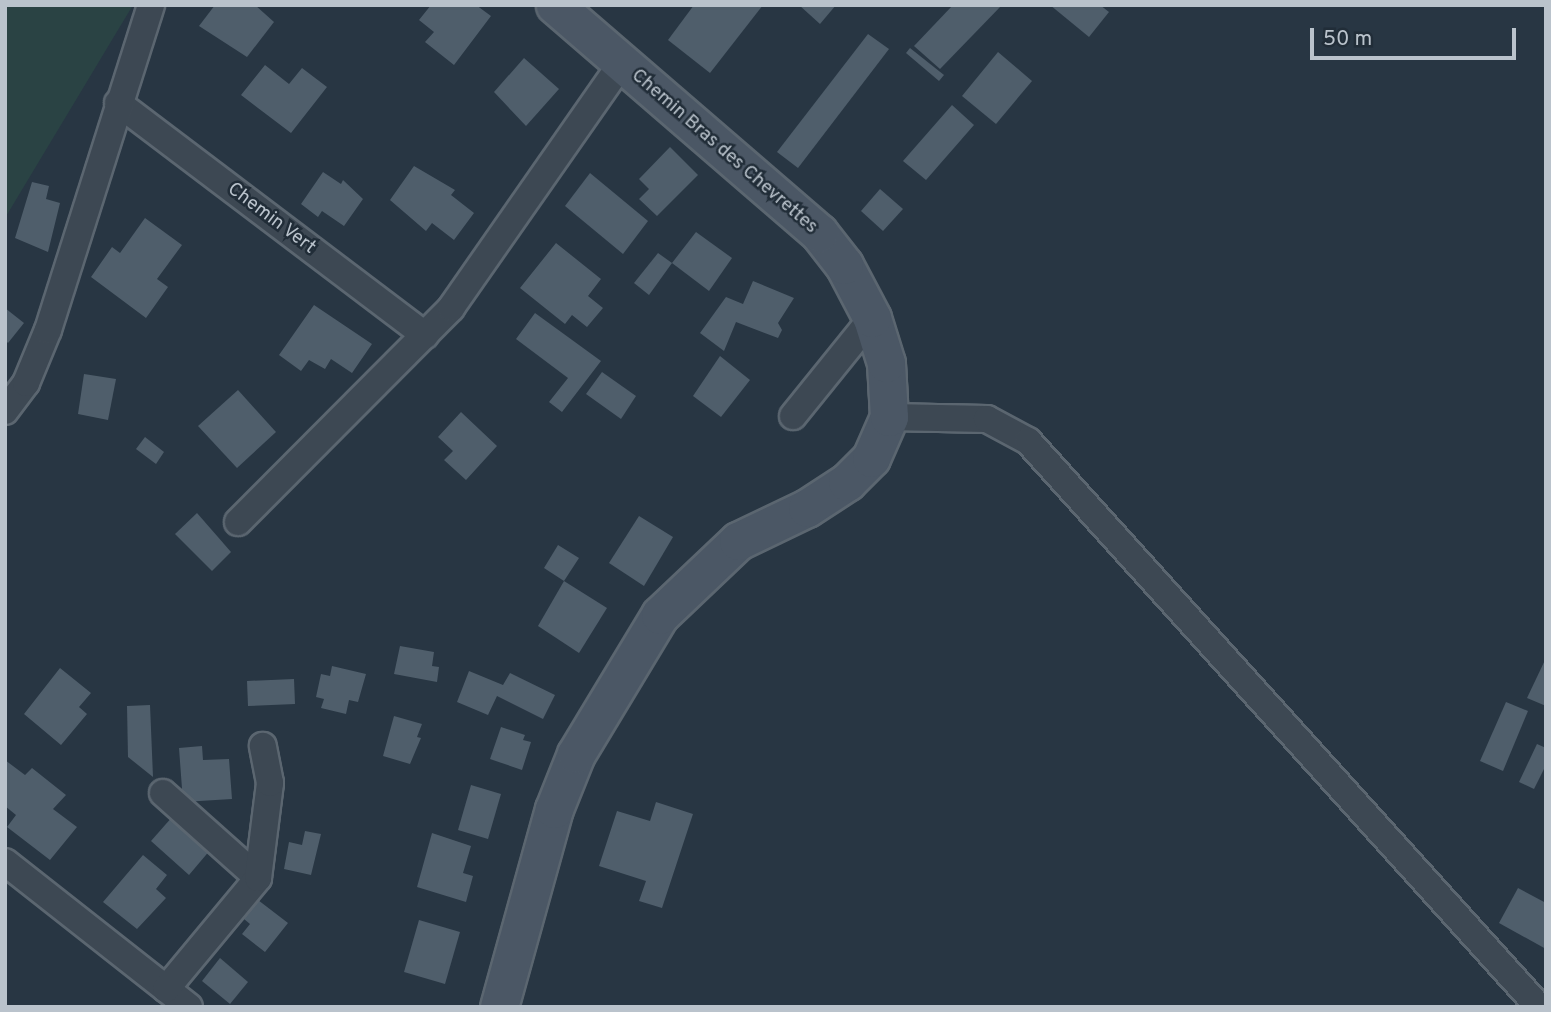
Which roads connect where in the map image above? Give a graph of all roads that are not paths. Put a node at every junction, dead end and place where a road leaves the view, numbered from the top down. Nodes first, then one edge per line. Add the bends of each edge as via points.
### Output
1 (151, 5) edge
2 (573, 11) edge
3 (621, 64) junction
4 (118, 103) junction
5 (872, 318) junction
6 (425, 335) junction
7 (5, 411) edge
8 (793, 416) dead end
9 (889, 417) junction
10 (238, 522) dead end
11 (263, 746) dead end
12 (163, 793) dead end
13 (5, 862) edge
14 (258, 878) junction
15 (166, 989) junction
16 (502, 1006) edge
17 (189, 1007) edge
18 (1539, 1007) edge

1 - 4 street
2 - 3 main road, Chemin Bras des Chevrettes
3 - 5 main road, Chemin Bras des Chevrettes via 819,233 844,265
3 - 6 street via 452,309
4 - 6 street, Chemin Vert
4 - 7 street via 48,330 26,383
5 - 8 street
5 - 9 main road, Chemin Bras des Chevrettes via 886,362
6 - 10 street
9 - 16 main road, Chemin Bras des Chevrettes via 871,458 847,482 807,508 738,541 660,615 576,754 554,809
9 - 18 street via 987,419 1028,441
11 - 14 street via 270,783
12 - 14 street
13 - 15 street
14 - 15 street
15 - 17 street

